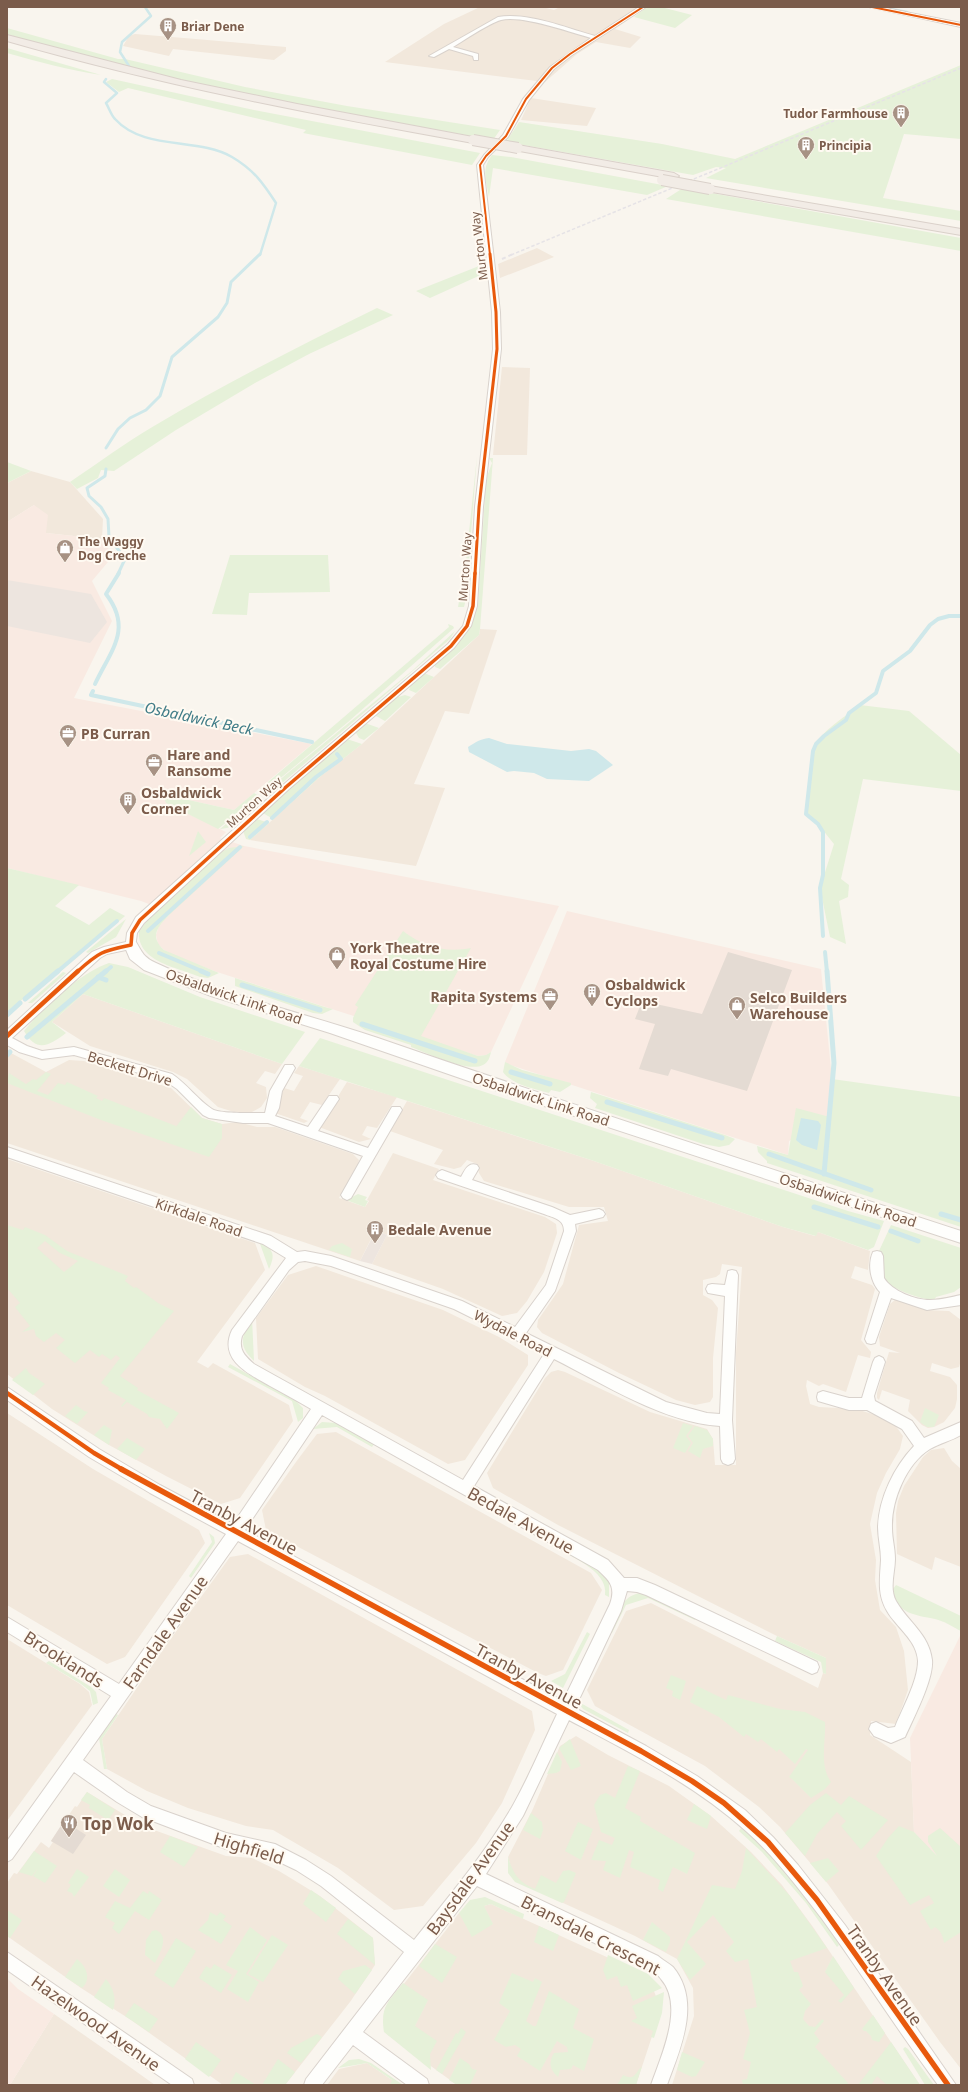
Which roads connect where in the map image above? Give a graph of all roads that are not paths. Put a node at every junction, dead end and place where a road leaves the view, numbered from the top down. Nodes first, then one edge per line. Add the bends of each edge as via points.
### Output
1 (643, 7) edge
2 (872, 7) edge
3 (961, 25) edge
4 (7, 38) edge
5 (597, 38) junction
6 (7, 45) edge
7 (448, 47) junction
8 (432, 56) dead end
9 (478, 56) dead end
10 (471, 143) junction
11 (516, 151) junction
12 (961, 225) edge
13 (961, 232) edge
14 (131, 945) junction
15 (12, 1042) edge
16 (289, 1068) dead end
17 (333, 1098) dead end
18 (396, 1110) dead end
19 (268, 1118) junction
20 (310, 1134) junction
21 (7, 1152) edge
22 (371, 1154) junction
23 (473, 1168) dead end
24 (442, 1175) dead end
25 (464, 1182) junction
26 (347, 1196) dead end
27 (600, 1214) dead end
28 (568, 1220) junction
29 (961, 1236) edge
30 (877, 1256) dead end
31 (295, 1258) junction
32 (732, 1275) dead end
33 (712, 1289) dead end
34 (731, 1291) junction
35 (887, 1291) junction
36 (961, 1300) edge
37 (517, 1335) junction
38 (871, 1339) dead end
39 (551, 1353) junction
40 (879, 1362) dead end
41 (7, 1393) edge
42 (824, 1396) dead end
43 (870, 1404) junction
44 (319, 1408) junction
45 (726, 1420) junction
46 (961, 1428) edge
47 (922, 1446) junction
48 (728, 1459) dead end
49 (465, 1489) junction
50 (236, 1532) junction
51 (620, 1584) junction
52 (7, 1624) edge
53 (812, 1667) dead end
54 (121, 1694) junction
55 (565, 1711) junction
56 (876, 1729) dead end
57 (73, 1762) junction
58 (7, 1854) edge
59 (475, 1877) junction
60 (415, 1951) junction
61 (7, 1960) edge
62 (352, 2034) junction
63 (186, 2085) edge
64 (312, 2085) edge
65 (421, 2085) edge
66 (659, 2085) edge
67 (948, 2085) edge

1 - 5 street, Murton Way
2 - 3 street
4 - 10 highway via 104,65 226,94
5 - 7 street via 510,17 498,19
5 - 14 street, Murton Way via 562,60 539,82 526,98 506,136 480,165 496,312 497,349 479,507 473,606 467,626 451,646 298,777 140,920 132,933
6 - 10 highway via 95,70 212,97
7 - 8 street
7 - 9 street
10 - 11 highway
11 - 12 highway
11 - 13 highway, bridge via 710,189
14 - 15 street via 96,955
14 - 29 street, Osbaldwick Link Road via 135,956 149,966 216,992
15 - 19 street, Beckett Drive via 42,1056 74,1051 168,1078 181,1086 206,1112 213,1115
16 - 19 street via 276,1091
17 - 20 street
18 - 22 street
19 - 20 street, Beckett Drive
20 - 22 street, Beckett Drive
21 - 31 street, Kirkdale Road via 267,1240
22 - 26 street
23 - 25 street
24 - 25 street
25 - 28 street via 553,1212
27 - 28 street
28 - 37 street via 570,1231 551,1287
30 - 35 street via 876,1276
31 - 37 street, Wydale Road via 304,1256 331,1261 444,1300
31 - 44 street, Bedale Avenue via 285,1266 236,1334 233,1351 250,1368
32 - 34 street
33 - 34 street
34 - 45 street
35 - 36 street via 909,1301 927,1305
35 - 38 street
37 - 39 street, Wydale Road
39 - 45 street, Wydale Road via 663,1407 707,1419
39 - 49 street
40 - 43 street via 868,1396
41 - 50 street, Tranby Avenue via 94,1454
42 - 43 street via 849,1404
43 - 47 street via 907,1425
44 - 49 street, Bedale Avenue
44 - 50 street, Farndale Avenue
45 - 48 street
46 - 47 street via 954,1434
47 - 56 street via 911,1458 900,1477 889,1503 885,1524 888,1544 887,1595 891,1605 919,1641 925,1662 900,1732 895,1736 889,1736
49 - 51 street, Bedale Avenue via 603,1565
50 - 54 street, Farndale Avenue
50 - 55 street, Tranby Avenue
51 - 53 street via 650,1590
51 - 55 street, Baysdale Avenue via 616,1606
52 - 54 street, Brooklands
54 - 57 street, Farndale Avenue
55 - 59 street, Baysdale Avenue via 518,1811
55 - 67 street, Tranby Avenue via 688,1778 730,1807 768,1841 797,1875
57 - 58 street, Farndale Avenue
57 - 60 street, Highfield via 147,1812 226,1841 275,1852 301,1865 326,1881
59 - 60 street, Baysdale Avenue
59 - 66 street, Bransdale Crescent via 652,1962 666,1972 680,1999 680,2017
60 - 62 street, Baysdale Avenue
61 - 63 street, Hazelwood Avenue
62 - 64 street, Baysdale Avenue
62 - 65 street

